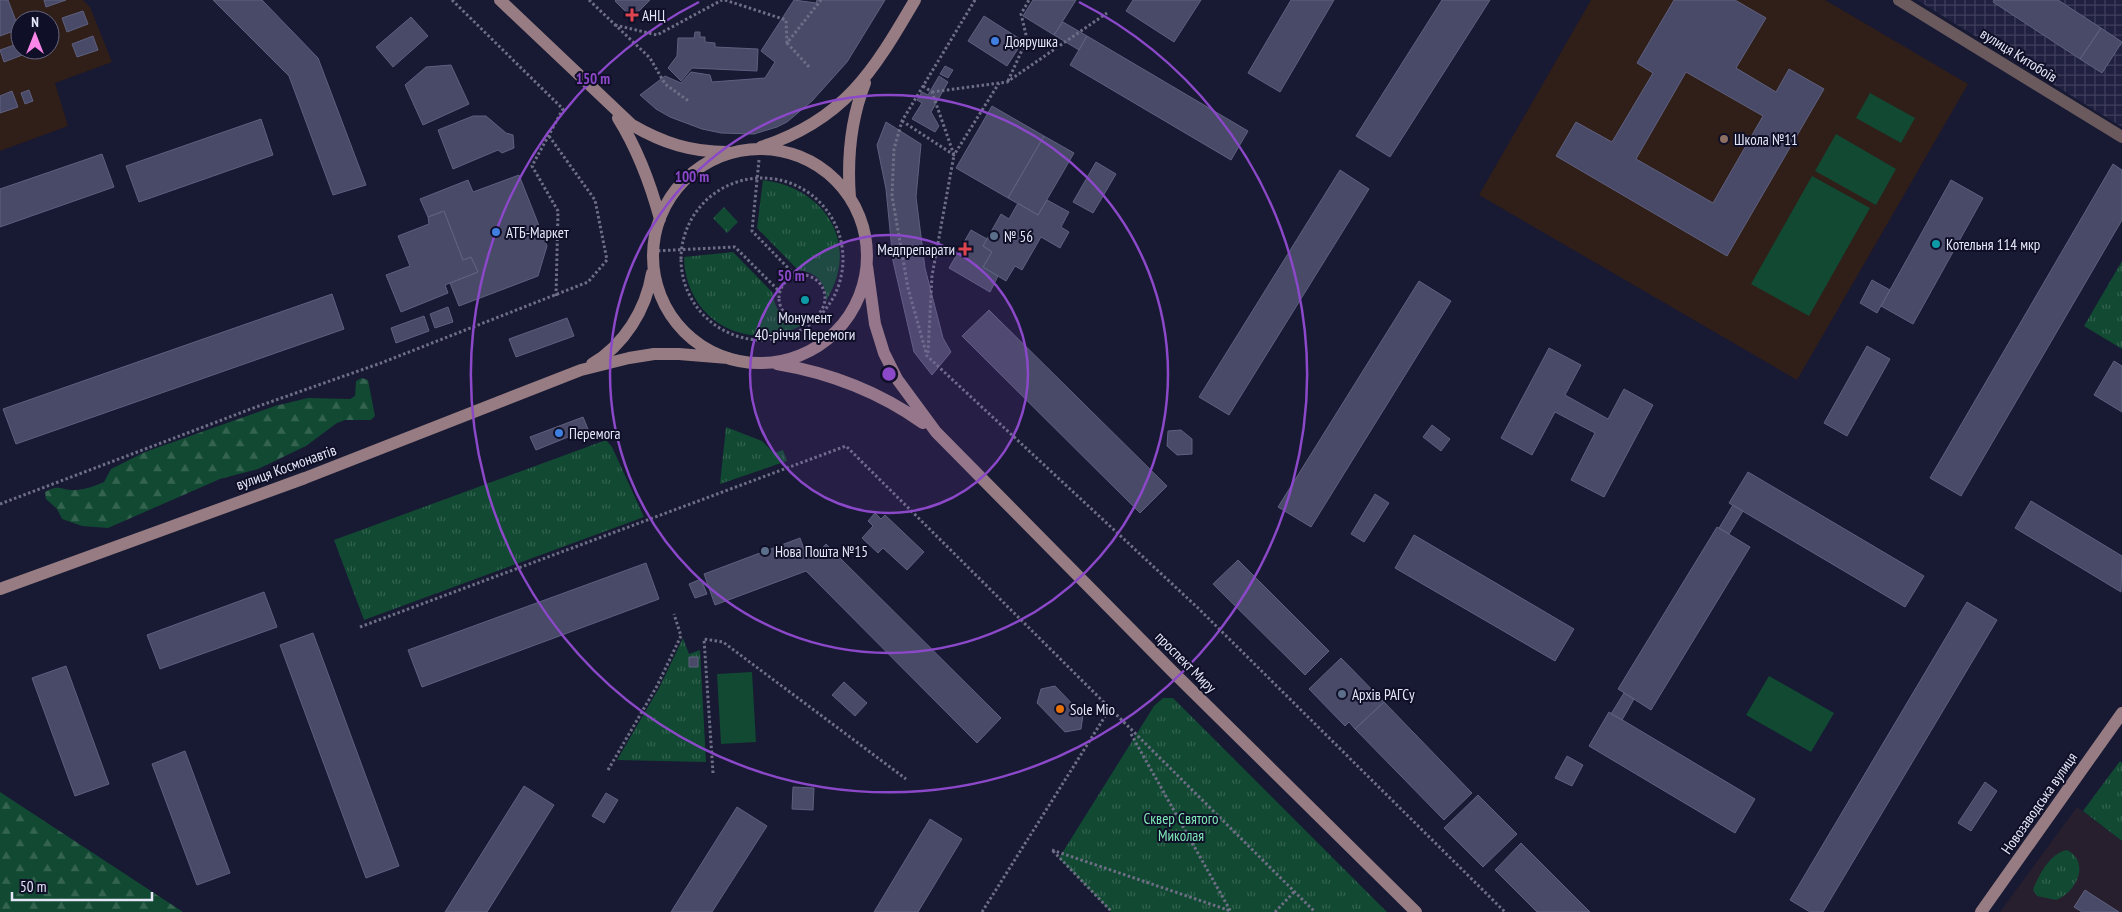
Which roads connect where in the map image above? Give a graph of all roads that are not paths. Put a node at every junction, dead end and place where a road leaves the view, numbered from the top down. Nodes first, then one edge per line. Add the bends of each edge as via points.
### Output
1 (500, 0) edge
2 (915, 0) edge
3 (1899, 0) edge
4 (867, 77) junction
5 (612, 107) junction
6 (2122, 137) edge
7 (757, 150) junction
8 (735, 152) junction
9 (850, 198) junction
10 (660, 219) junction
11 (867, 266) junction
12 (653, 268) junction
13 (728, 358) junction
14 (769, 363) junction
15 (581, 370) junction
16 (936, 432) junction
17 (0, 589) edge
18 (2122, 713) edge
19 (1416, 912) edge
20 (1982, 912) edge

1 - 5 main road
2 - 4 main road
3 - 6 street, вулиця Китобоїв
4 - 7 main road via 826,116 804,130
4 - 9 main road via 851,134 848,162
5 - 8 main road via 656,139 681,148
5 - 10 main road via 633,142
7 - 8 main road
7 - 9 main road via 791,154 814,164 834,179
8 - 10 main road via 710,162 689,176 672,196
9 - 11 main road, проспект Миру via 864,230
10 - 12 main road
11 - 14 main road via 854,308 836,332 812,350
11 - 16 main road, проспект Миру via 875,324 884,353 897,379
12 - 13 main road via 661,298 677,324 700,345
12 - 15 main road, вулиця Космонавтів via 650,286 635,320 611,349
13 - 14 main road
13 - 15 main road, вулиця Космонавтів via 654,354
14 - 16 main road, проспект Миру via 808,369 846,380 882,397
15 - 17 main road, вулиця Космонавтів via 305,478
16 - 19 main road, проспект Миру
18 - 20 main road, Новозаводська вулиця

